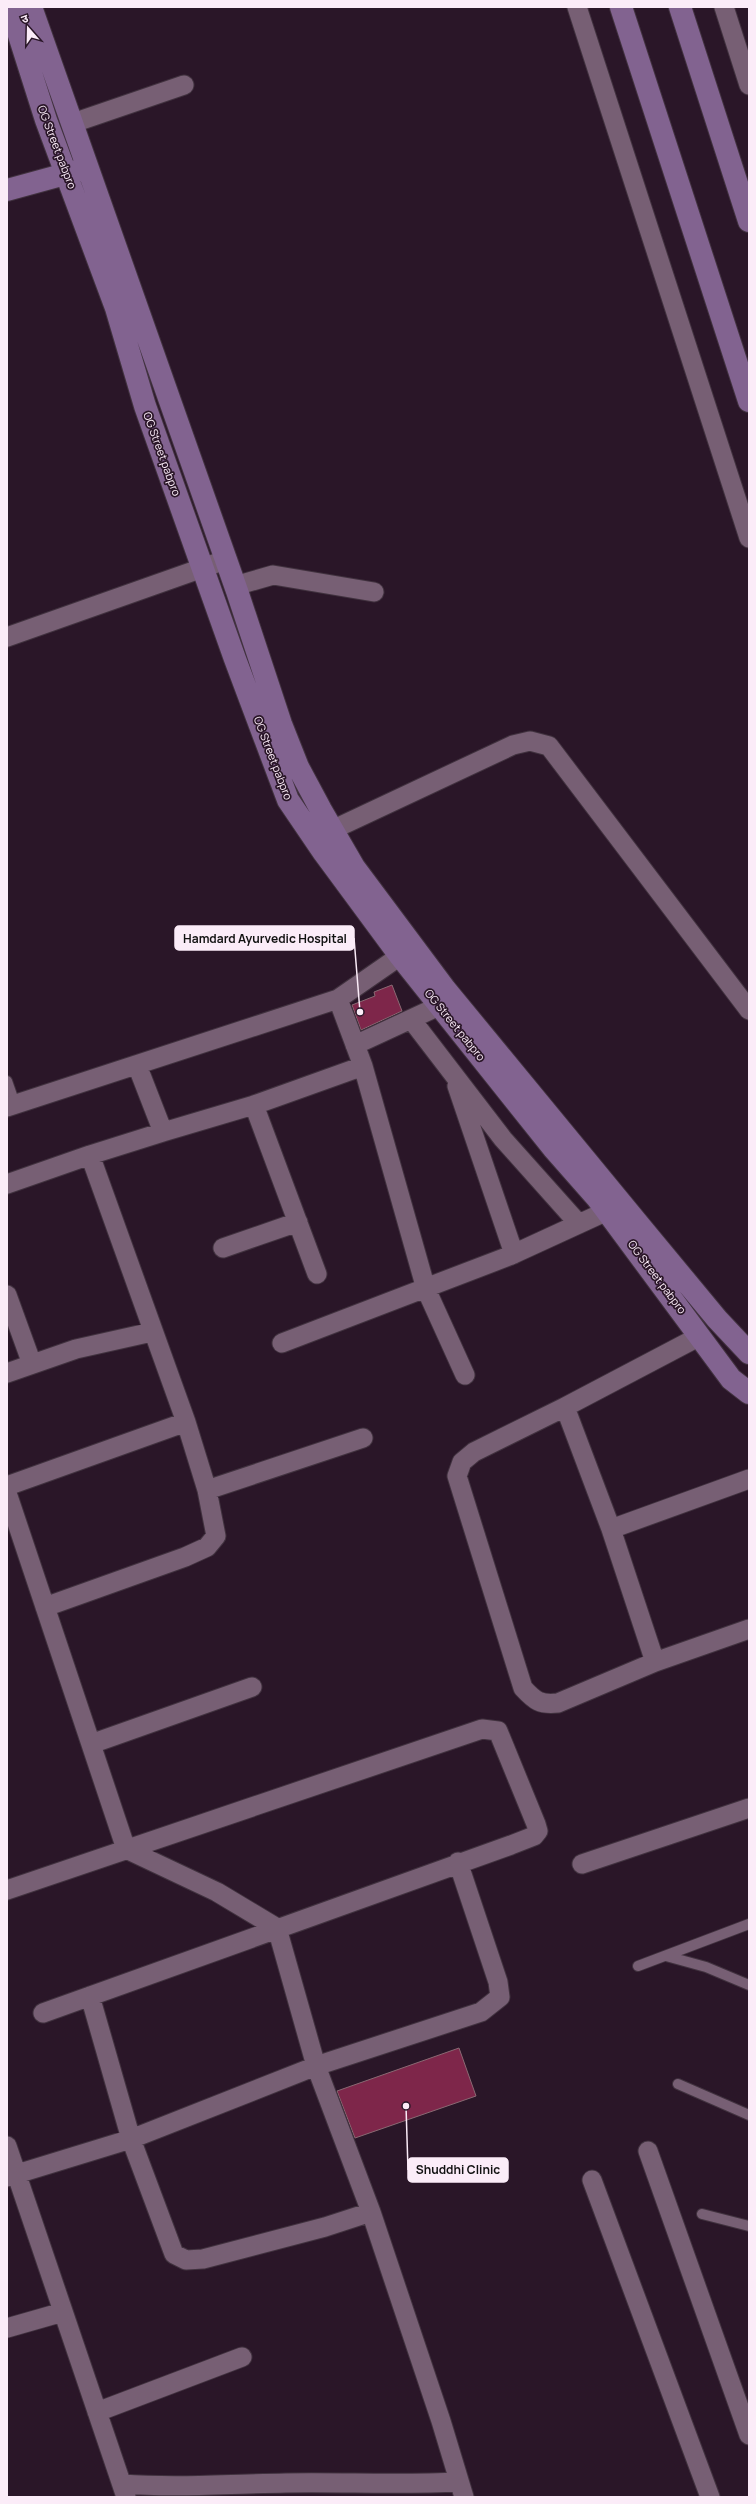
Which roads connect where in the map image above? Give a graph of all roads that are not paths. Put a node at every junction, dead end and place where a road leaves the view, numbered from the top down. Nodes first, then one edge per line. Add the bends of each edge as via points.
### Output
1 (10, 7) edge
2 (31, 7) edge
3 (577, 7) edge
4 (621, 7) edge
5 (680, 7) edge
6 (724, 7) edge
7 (184, 85) dead end
8 (749, 85) edge
9 (73, 123) junction
10 (89, 167) junction
11 (67, 175) junction
12 (7, 190) edge
13 (749, 221) edge
14 (749, 401) edge
15 (741, 483) edge
16 (749, 538) edge
17 (226, 560) junction
18 (203, 568) junction
19 (235, 586) junction
20 (374, 592) dead end
21 (7, 637) edge
22 (332, 830) junction
23 (400, 956) junction
24 (338, 999) junction
25 (439, 1006) junction
26 (749, 1010) edge
27 (411, 1019) junction
28 (355, 1045) junction
29 (137, 1065) junction
30 (363, 1066) junction
31 (452, 1072) junction
32 (7, 1081) edge
33 (11, 1105) edge
34 (254, 1105) junction
35 (163, 1132) junction
36 (90, 1155) junction
37 (7, 1184) edge
38 (614, 1206) junction
39 (298, 1222) junction
40 (578, 1223) junction
41 (223, 1248) dead end
42 (514, 1254) junction
43 (317, 1274) dead end
44 (426, 1289) junction
45 (7, 1295) edge
46 (152, 1332) junction
47 (700, 1336) junction
48 (282, 1344) dead end
49 (749, 1353) edge
50 (32, 1364) junction
51 (7, 1373) edge
52 (464, 1375) dead end
53 (749, 1393) edge
54 (564, 1407) junction
55 (186, 1422) junction
56 (363, 1438) dead end
57 (749, 1479) edge
58 (7, 1486) edge
59 (207, 1490) junction
60 (7, 1493) edge
61 (611, 1529) junction
62 (45, 1607) junction
63 (749, 1629) edge
64 (655, 1662) junction
65 (252, 1687) dead end
66 (91, 1744) junction
67 (749, 1808) edge
68 (126, 1849) junction
69 (458, 1862) junction
70 (582, 1864) dead end
71 (7, 1890) edge
72 (749, 1924) edge
73 (277, 1928) junction
74 (666, 1956) junction
75 (638, 1966) dead end
76 (749, 1985) edge
77 (90, 1996) junction
78 (43, 2013) dead end
79 (316, 2066) junction
80 (678, 2084) dead end
81 (749, 2115) edge
82 (131, 2139) junction
83 (7, 2146) edge
84 (648, 2151) dead end
85 (12, 2176) edge
86 (592, 2180) dead end
87 (371, 2212) junction
88 (702, 2214) dead end
89 (749, 2226) edge
90 (63, 2312) junction
91 (7, 2328) edge
92 (242, 2357) dead end
93 (97, 2412) junction
94 (749, 2435) edge
95 (461, 2489) edge
96 (124, 2490) edge
97 (710, 2497) edge

1 - 11 street, OG Street pabpro via 46,120
2 - 9 street, OG Street pabpro
3 - 15 street
4 - 14 street
5 - 13 street
6 - 8 street
7 - 9 street
9 - 10 street, OG Street pabpro
10 - 11 street
10 - 17 street, OG Street pabpro
11 - 12 street
11 - 18 street, OG Street pabpro via 116,308 145,406
15 - 16 street
17 - 18 street
17 - 19 street, OG Street pabpro
18 - 21 street
18 - 23 street, OG Street pabpro via 288,800
19 - 20 street via 273,575
19 - 22 street, OG Street pabpro via 298,767
22 - 26 street via 513,745 530,741 549,746
22 - 38 street, OG Street pabpro via 354,867 445,989
23 - 24 street
23 - 25 street, OG Street pabpro
24 - 28 street
24 - 29 street
25 - 27 street
25 - 38 street, OG Street pabpro via 553,1148
27 - 28 street
27 - 31 street
28 - 30 street
29 - 33 street
29 - 35 street
30 - 34 street
30 - 44 street
31 - 40 street via 503,1139
31 - 42 street
32 - 33 lane
34 - 35 street
34 - 39 street
35 - 36 street
36 - 37 street
36 - 46 street
38 - 40 street
38 - 47 street, OG Street pabpro
38 - 49 street, OG Street pabpro
39 - 41 street
39 - 43 street
40 - 42 street
42 - 44 street
44 - 48 street
44 - 52 street
45 - 50 street
46 - 50 street via 76,1349
46 - 55 street
47 - 53 street, OG Street pabpro via 731,1379
47 - 54 street
50 - 51 street
54 - 61 street
54 - 64 street via 474,1452 462,1462 457,1476 523,1688 531,1697 544,1704 558,1702
55 - 58 street
55 - 59 street
56 - 59 street
57 - 61 street
59 - 62 street via 216,1536 207,1547 138,1575
60 - 62 street
61 - 64 street
62 - 66 street
63 - 64 street
65 - 66 street
66 - 68 street
67 - 70 street
68 - 69 street via 490,1728 498,1731 504,1740 538,1830 534,1836
68 - 71 street
68 - 73 street via 217,1892
69 - 73 street
69 - 79 street via 498,1982 500,1997 481,2012
72 - 74 lane
73 - 77 street
73 - 79 street
74 - 75 lane
74 - 76 lane via 706,1967
77 - 78 street
77 - 82 street
79 - 82 street
79 - 87 street
80 - 81 lane
82 - 85 street
82 - 87 street via 174,2254 186,2260 203,2259 246,2249
83 - 85 street
84 - 94 street
85 - 90 street
86 - 97 street
87 - 95 street
88 - 89 lane
90 - 91 street
90 - 93 street
92 - 93 street
93 - 96 street
95 - 96 street via 341,2482

